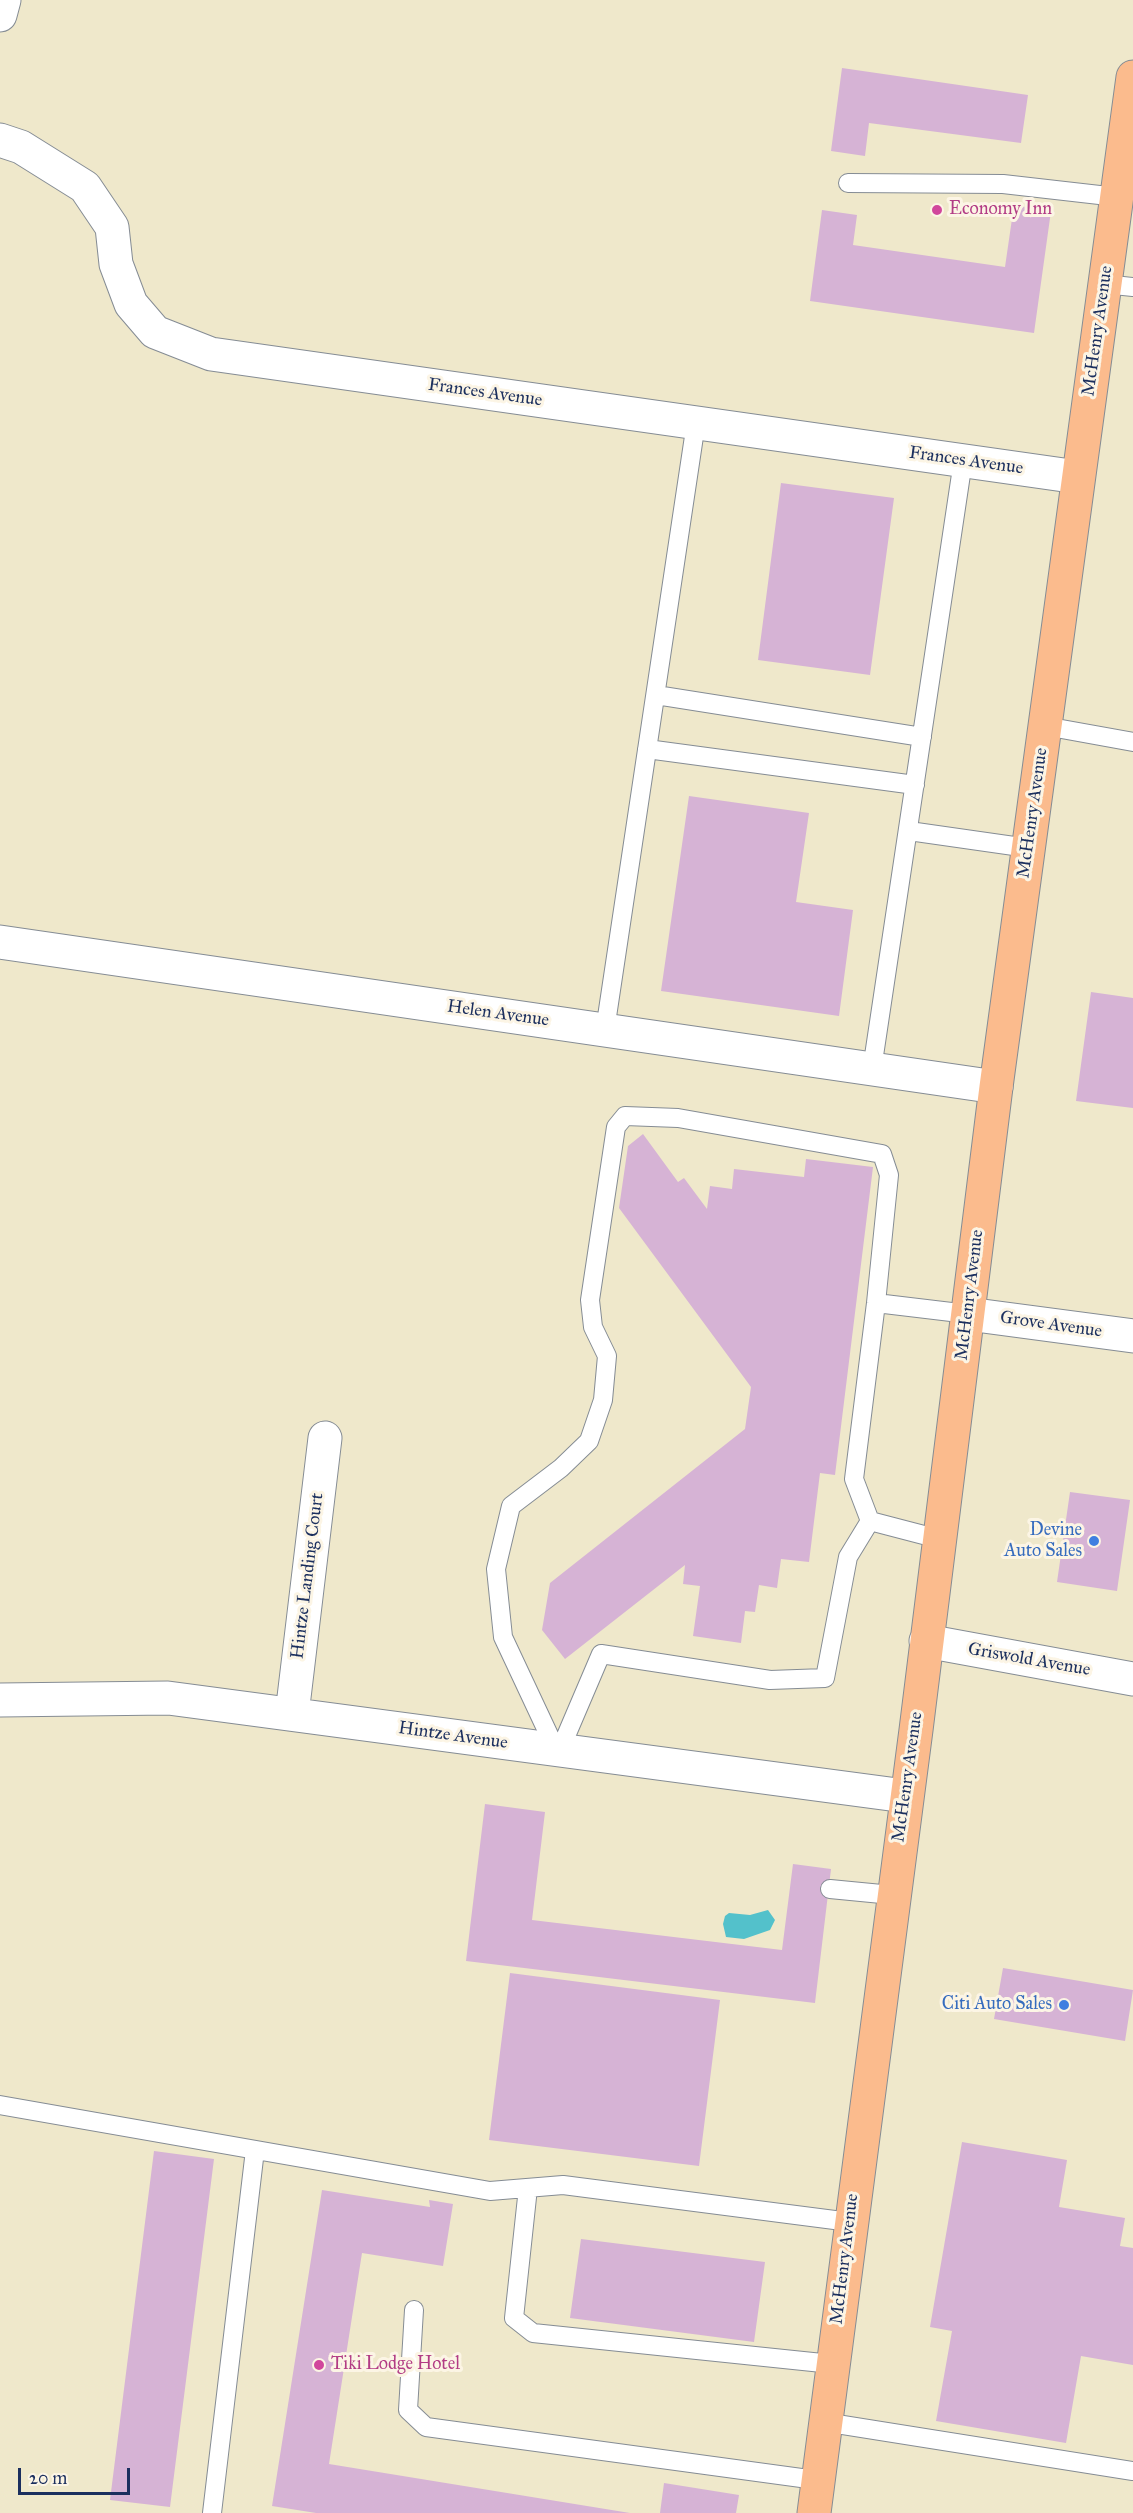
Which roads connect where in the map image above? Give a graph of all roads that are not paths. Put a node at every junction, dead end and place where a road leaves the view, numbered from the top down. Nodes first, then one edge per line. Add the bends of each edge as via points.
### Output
1 (4, 0) edge
2 (0, 15) edge
3 (1132, 84) edge
4 (0, 140) edge
5 (848, 183) dead end
6 (1117, 197) junction
7 (1119, 285) edge
8 (696, 423) junction
9 (963, 460) junction
10 (1078, 477) junction
11 (656, 695) junction
12 (1045, 726) junction
13 (922, 737) junction
14 (1133, 742) edge
15 (647, 749) junction
16 (915, 785) junction
17 (909, 831) junction
18 (1028, 848) junction
19 (0, 942) edge
20 (605, 1030) junction
21 (872, 1069) junction
22 (996, 1087) junction
23 (876, 1303) junction
24 (968, 1314) junction
25 (1133, 1336) edge
26 (325, 1438) dead end
27 (870, 1521) junction
28 (939, 1539) junction
29 (926, 1641) junction
30 (1133, 1679) edge
31 (0, 1700) edge
32 (292, 1714) junction
33 (558, 1750) junction
34 (905, 1796) junction
35 (830, 1889) dead end
36 (892, 1895) junction
37 (0, 2105) edge
38 (255, 2150) junction
39 (528, 2188) junction
40 (850, 2222) junction
41 (414, 2310) dead end
42 (832, 2364) junction
43 (824, 2422) junction
44 (1133, 2471) edge
45 (816, 2480) junction
46 (212, 2513) edge
47 (814, 2513) edge

1 - 2 street
3 - 6 main road, McHenry Avenue
4 - 8 street, Frances Avenue via 21,147 85,187 112,227 116,264 130,304 155,332 211,354
5 - 6 lane via 1003,184
6 - 7 main road, McHenry Avenue
7 - 10 main road, McHenry Avenue
8 - 9 street, Frances Avenue
8 - 11 lane
9 - 10 street, Frances Avenue
9 - 13 lane
10 - 12 main road, McHenry Avenue
11 - 13 lane
11 - 15 lane
12 - 14 lane
12 - 18 main road, McHenry Avenue
13 - 16 lane
15 - 16 lane
15 - 20 lane
16 - 17 lane
17 - 18 lane
17 - 21 lane
18 - 22 main road, McHenry Avenue
19 - 20 street, Helen Avenue
20 - 21 street, Helen Avenue
21 - 22 street, Helen Avenue
22 - 24 main road, McHenry Avenue
23 - 24 lane
23 - 27 lane via 854,1479
23 - 33 lane via 889,1175 882,1154 678,1118 625,1116 616,1127 590,1300 593,1327 607,1356 603,1400 589,1442 511,1506 496,1569 503,1637
24 - 25 street, Grove Avenue
24 - 28 main road, McHenry Avenue
26 - 32 street, Hintze Landing Court
27 - 28 lane
27 - 33 lane via 848,1557 825,1678 770,1680 601,1654
28 - 29 main road, McHenry Avenue
29 - 30 street, Griswold Avenue
29 - 34 main road, McHenry Avenue
31 - 32 street, Hintze Avenue via 168,1698
32 - 33 street, Hintze Avenue
33 - 34 street, Hintze Avenue
34 - 36 main road, McHenry Avenue
35 - 36 lane
36 - 40 main road, McHenry Avenue
37 - 38 lane
38 - 39 lane via 490,2191
38 - 46 lane
39 - 40 lane via 563,2185
39 - 42 lane via 514,2318 533,2333
40 - 42 main road, McHenry Avenue
41 - 45 lane via 408,2410 426,2427
42 - 43 main road, McHenry Avenue
43 - 44 lane
43 - 45 main road, McHenry Avenue
45 - 47 main road, McHenry Avenue

